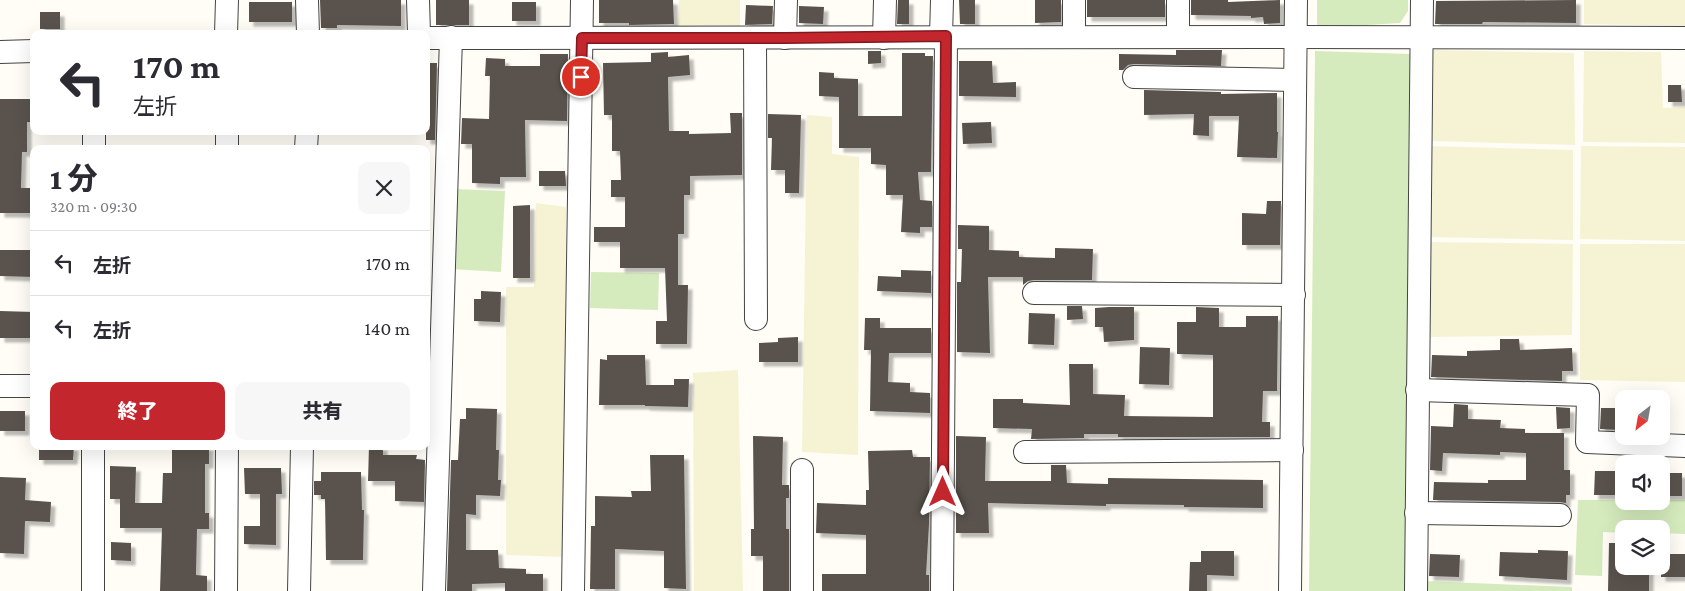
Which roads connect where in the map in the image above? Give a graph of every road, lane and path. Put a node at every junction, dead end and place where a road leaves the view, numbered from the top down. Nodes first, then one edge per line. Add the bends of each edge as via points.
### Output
1 (226, 0) edge
2 (307, 0) edge
3 (418, 0) edge
4 (582, 0) edge
5 (786, 0) edge
6 (884, 0) edge
7 (942, 0) edge
8 (1074, 0) edge
9 (1178, 0) edge
10 (1296, 0) edge
11 (1422, 0) edge
12 (226, 30) edge
13 (308, 30) edge
14 (419, 30) edge
15 (1074, 36) junction
16 (1295, 36) junction
17 (451, 37) junction
18 (944, 37) junction
19 (1178, 37) junction
20 (430, 38) edge
21 (582, 38) junction
22 (755, 38) junction
23 (785, 38) junction
24 (884, 38) junction
25 (1420, 38) junction
26 (1685, 38) edge
27 (30, 51) edge
28 (0, 52) edge
29 (1134, 77) dead end
30 (1295, 80) junction
31 (435, 250) edge
32 (1034, 293) dead end
33 (1294, 295) junction
34 (756, 318) dead end
35 (0, 386) edge
36 (30, 386) edge
37 (1417, 390) junction
38 (1685, 446) edge
39 (93, 450) edge
40 (227, 450) edge
41 (302, 450) edge
42 (1292, 450) junction
43 (1025, 452) dead end
44 (802, 470) dead end
45 (1416, 513) junction
46 (1560, 516) dead end
47 (94, 591) edge
48 (226, 591) edge
49 (299, 591) edge
50 (434, 591) edge
51 (573, 591) edge
52 (802, 591) edge
53 (942, 591) edge
54 (1290, 591) edge
55 (1416, 591) edge

1 - 12 street
2 - 13 street
3 - 14 street
4 - 21 street
5 - 23 street
6 - 24 street
7 - 18 street
8 - 15 street
9 - 19 street
10 - 16 street
11 - 25 street
15 - 18 street
15 - 19 street
16 - 19 street
16 - 25 street
16 - 30 street
17 - 20 street
17 - 21 street
17 - 31 street
18 - 24 street
18 - 53 street
21 - 22 street
21 - 51 street
22 - 23 street
22 - 34 street
23 - 24 street
25 - 26 street
25 - 37 street
27 - 28 street
29 - 30 street
30 - 33 street
31 - 50 street
32 - 33 street
33 - 42 street
35 - 36 street
37 - 38 street via 1588,395 1587,442
37 - 45 street
39 - 47 street
40 - 48 street
41 - 49 street
42 - 43 street
42 - 54 street
44 - 52 street
45 - 46 street
45 - 55 street

